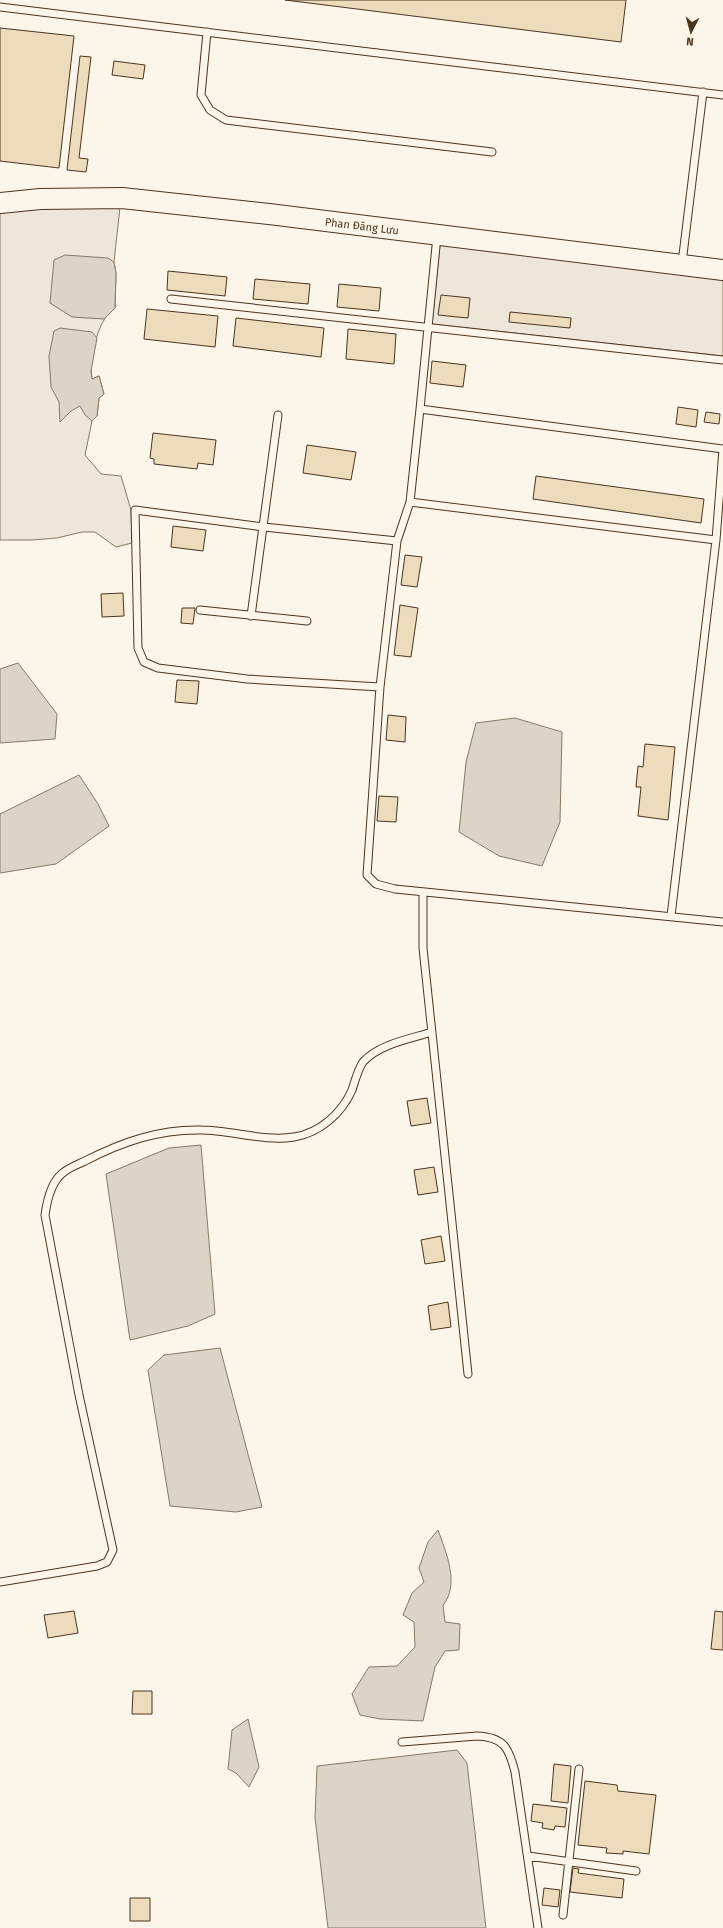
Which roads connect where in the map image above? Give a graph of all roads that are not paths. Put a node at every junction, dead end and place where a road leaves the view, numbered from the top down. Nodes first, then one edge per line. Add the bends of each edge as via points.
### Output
1 (0, 7) edge
2 (207, 32) junction
3 (703, 92) junction
4 (723, 95) edge
5 (492, 152) dead end
6 (0, 203) edge
7 (437, 235) junction
8 (682, 265) junction
9 (723, 270) edge
10 (171, 299) dead end
11 (428, 328) junction
12 (723, 360) edge
13 (420, 409) junction
14 (278, 415) dead end
15 (410, 502) junction
16 (264, 527) junction
17 (716, 540) junction
18 (397, 541) junction
19 (200, 610) dead end
20 (251, 616) junction
21 (307, 621) dead end
22 (380, 687) junction
23 (423, 892) junction
24 (671, 916) junction
25 (723, 922) edge
26 (432, 1032) junction
27 (468, 1374) dead end
28 (0, 1582) edge
29 (402, 1742) dead end
30 (579, 1769) dead end
31 (528, 1856) junction
32 (568, 1862) junction
33 (636, 1872) dead end
34 (563, 1915) dead end
35 (538, 1928) edge

1 - 2 lane
2 - 3 lane
2 - 5 lane via 201,95 210,110 226,120
3 - 4 lane
3 - 8 lane
6 - 7 street, Phan Đăng Lưu via 122,198
7 - 8 street, Phan Đăng Lưu
7 - 11 lane
8 - 9 street, Phan Đăng Lưu
10 - 11 lane
11 - 12 lane
11 - 13 lane
13 - 15 lane
13 - 17 lane via 723,449
14 - 16 lane
15 - 17 lane
15 - 18 lane
16 - 18 lane
16 - 20 lane
16 - 22 lane via 135,510 138,648 144,662 158,668 247,679
17 - 24 lane
18 - 22 lane
19 - 20 lane
20 - 21 lane
22 - 23 lane via 367,875 376,884
23 - 24 lane
23 - 26 lane via 423,948
24 - 25 lane
26 - 27 lane
26 - 28 lane via 394,1044 362,1062 343,1104 329,1122 310,1132 294,1137 276,1138 201,1130 159,1132 102,1152 63,1172 53,1185 47,1200 46,1215 79,1395 113,1550 107,1562 97,1566
29 - 31 lane via 490,1736 501,1742 510,1752 515,1772
30 - 32 lane
31 - 32 lane
31 - 35 lane
32 - 33 lane
32 - 34 lane

